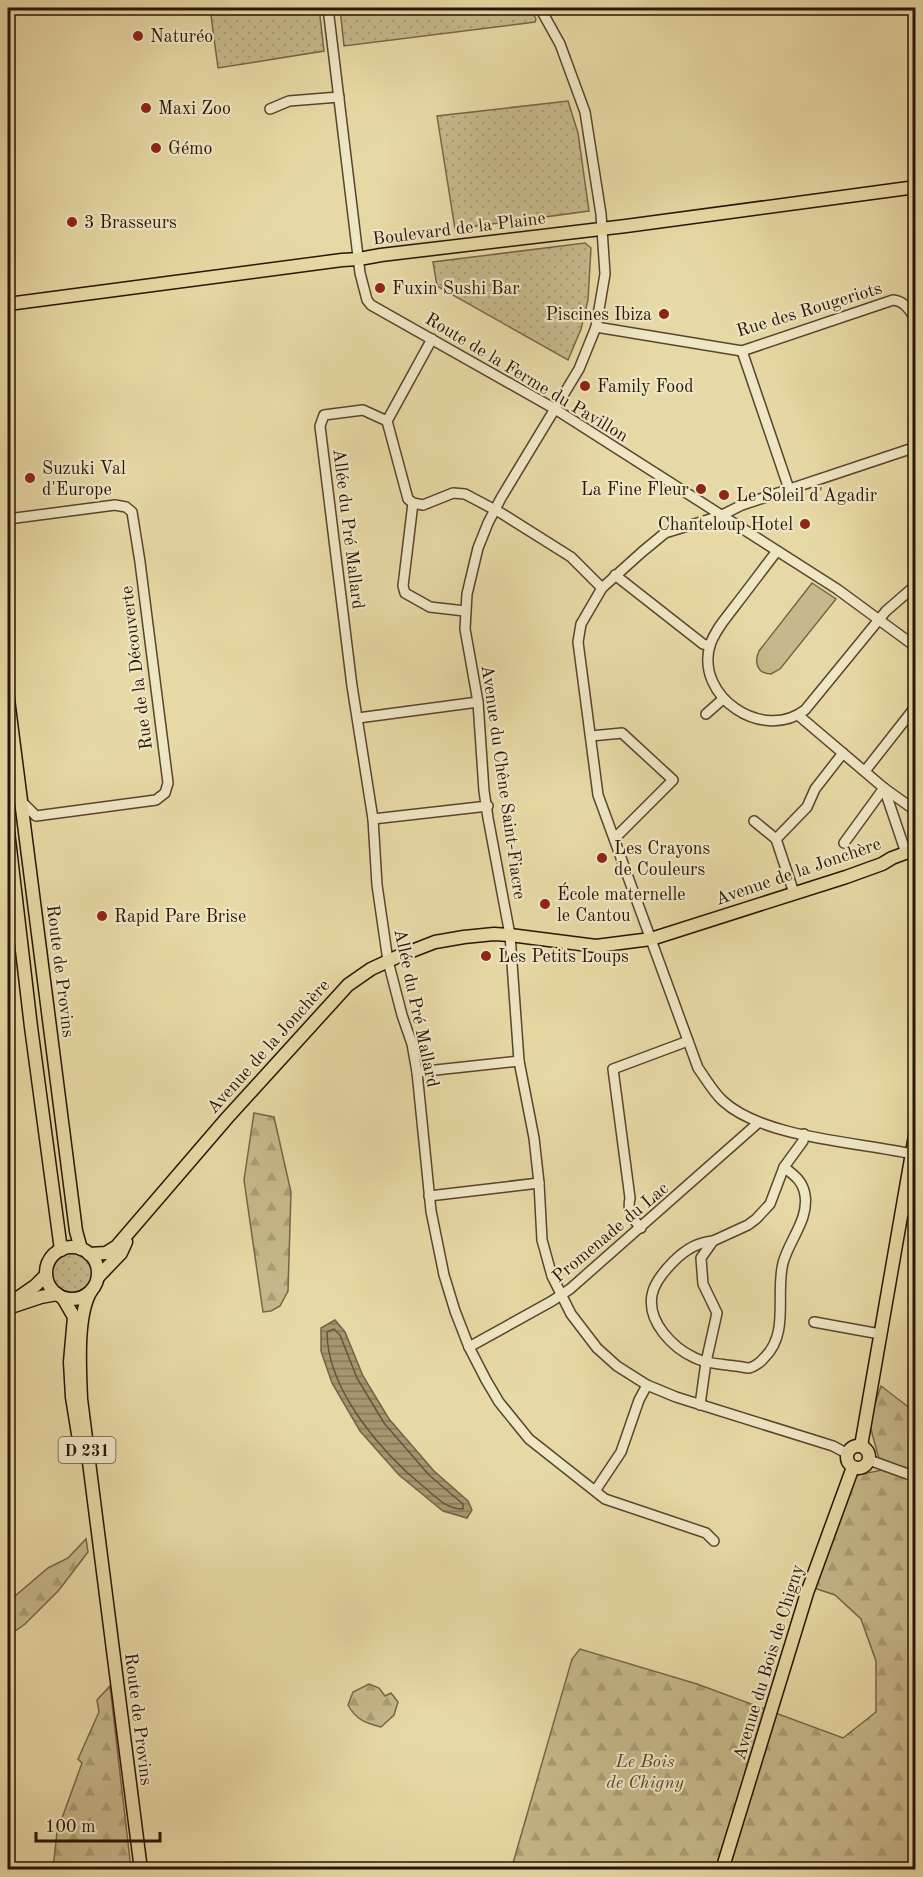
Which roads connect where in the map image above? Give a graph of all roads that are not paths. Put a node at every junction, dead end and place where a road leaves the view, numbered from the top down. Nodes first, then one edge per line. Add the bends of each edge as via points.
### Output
1 (328, 8) edge
2 (540, 8) edge
3 (339, 97) junction
4 (270, 109) dead end
5 (915, 187) edge
6 (602, 228) junction
7 (359, 259) junction
8 (8, 304) edge
9 (915, 320) edge
10 (596, 327) junction
11 (432, 339) junction
12 (742, 351) junction
13 (555, 409) junction
14 (387, 421) junction
15 (915, 447) edge
16 (789, 489) junction
17 (413, 503) junction
18 (495, 510) junction
19 (720, 516) junction
20 (8, 519) edge
21 (777, 551) junction
22 (615, 575) junction
23 (915, 585) edge
24 (602, 588) junction
25 (465, 611) junction
26 (879, 619) junction
27 (710, 646) junction
28 (915, 647) edge
29 (8, 699) edge
30 (723, 699) junction
31 (478, 702) junction
32 (915, 706) edge
33 (706, 714) dead end
34 (798, 715) junction
35 (358, 718) junction
36 (591, 736) junction
37 (843, 753) junction
38 (865, 771) junction
39 (884, 788) junction
40 (20, 801) junction
41 (488, 806) junction
42 (915, 811) edge
43 (36, 816) junction
44 (373, 819) junction
45 (754, 821) dead end
46 (24, 832) junction
47 (8, 834) edge
48 (615, 838) junction
49 (777, 838) junction
50 (844, 843) dead end
51 (910, 851) edge
52 (794, 893) junction
53 (510, 935) junction
54 (651, 939) junction
55 (388, 961) junction
56 (688, 1041) junction
57 (519, 1061) junction
58 (417, 1072) junction
59 (758, 1123) junction
60 (915, 1130) edge
61 (804, 1134) junction
62 (912, 1154) junction
63 (784, 1167) junction
64 (539, 1183) junction
65 (429, 1196) junction
66 (909, 1211) edge
67 (132, 1228) junction
68 (641, 1228) junction
69 (713, 1241) junction
70 (61, 1250) junction
71 (85, 1251) junction
72 (46, 1275) junction
73 (98, 1277) junction
74 (91, 1291) junction
75 (60, 1296) junction
76 (561, 1296) junction
77 (8, 1306) edge
78 (814, 1322) dead end
79 (880, 1334) junction
80 (469, 1347) junction
81 (706, 1362) junction
82 (647, 1385) junction
83 (700, 1405) junction
84 (861, 1446) junction
85 (848, 1454) junction
86 (869, 1460) junction
87 (853, 1467) junction
88 (915, 1477) edge
89 (595, 1491) junction
90 (714, 1541) dead end
91 (106, 1609) junction
92 (141, 1869) edge
93 (722, 1869) edge

1 - 3 street, Route de la Ferme du Pavillon
2 - 6 street, Avenue du Chêne Saint-Fiacre via 560,44 585,112
3 - 4 street via 289,102
3 - 7 street, Route de la Ferme du Pavillon
5 - 6 main road, Boulevard de la Plaine
6 - 7 main road, Boulevard de la Plaine
6 - 10 street, Avenue du Chêne Saint-Fiacre via 605,274
7 - 8 main road, Boulevard de la Plaine
7 - 11 street, Route de la Ferme du Pavillon via 371,305
9 - 12 street, Rue des Rougeriots via 904,304 893,300
10 - 12 street, Rue des Rougeriots
10 - 13 street, Avenue du Chêne Saint-Fiacre via 579,369
11 - 13 street, Route de la Ferme du Pavillon
11 - 14 street
12 - 16 street
13 - 18 street, Avenue du Chêne Saint-Fiacre
13 - 19 street, Route de la Ferme du Pavillon
14 - 17 street via 408,499
14 - 35 street, Allée du Pré Mallard via 363,410 324,415 320,426
15 - 16 street
16 - 19 street
17 - 18 street via 423,504 453,493 465,494
17 - 25 street via 405,593 430,607
18 - 24 street via 571,557
18 - 25 street, Avenue du Chêne Saint-Fiacre via 470,573
19 - 21 street, Route de la Ferme du Pavillon
19 - 22 street via 665,533
20 - 43 street, Rue de la Découverte via 115,505 132,512 168,783 165,793 156,800
21 - 26 street, Route de la Ferme du Pavillon
21 - 27 street via 721,625
22 - 24 street
22 - 27 street
23 - 26 street
24 - 36 street via 581,624 578,642
25 - 31 street, Avenue du Chêne Saint-Fiacre
26 - 28 street, Route de la Ferme du Pavillon
26 - 34 street
27 - 30 street via 710,668
29 - 40 main road, Route de Provins
30 - 33 street
30 - 34 street via 742,714 760,720
31 - 35 street
31 - 41 street, Avenue du Chêne Saint-Fiacre
32 - 38 street
34 - 37 street
35 - 44 street, Allée du Pré Mallard
36 - 48 street via 598,795
36 - 48 street via 622,733 673,780
37 - 38 street
37 - 49 street via 815,789 807,807
38 - 39 street
39 - 42 street
39 - 50 street
39 - 51 street
40 - 43 street
40 - 46 main road, Route de Provins
41 - 44 street
41 - 53 street, Avenue du Chêne Saint-Fiacre
43 - 46 street
44 - 55 street, Allée du Pré Mallard via 376,885
45 - 49 street
46 - 71 main road, Route de Provins via 76,1231
47 - 70 main road, Route de Provins
48 - 54 street
49 - 52 street
51 - 52 main road, Avenue de la Jonchère
52 - 54 main road, Avenue de la Jonchère
53 - 54 main road, Avenue de la Jonchère via 596,946
53 - 55 main road, Avenue de la Jonchère via 435,942
53 - 57 street, Avenue du Chêne Saint-Fiacre
54 - 56 street
55 - 58 street, Allée du Pré Mallard
55 - 67 main road, Avenue de la Jonchère via 348,985 323,1011
56 - 59 street via 698,1068 723,1101
56 - 68 street via 613,1069 630,1198 628,1208
57 - 58 street
57 - 64 street, Avenue du Chêne Saint-Fiacre
58 - 65 street, Allée du Pré Mallard
59 - 61 street
59 - 68 street, Promenade du Lac
60 - 62 main road
61 - 62 street
61 - 63 street
62 - 66 main road
63 - 69 street via 770,1204 756,1219
63 - 81 street via 799,1179 805,1194 804,1211 783,1265 778,1334 773,1349 749,1368
64 - 65 street
64 - 76 street, Avenue du Chêne Saint-Fiacre via 542,1240
65 - 80 street, Allée du Pré Mallard via 444,1275
66 - 79 main road
67 - 71 main road via 110,1251
67 - 73 main road via 121,1253
68 - 76 street, Promenade du Lac
69 - 81 street via 701,1258 703,1284 717,1313
69 - 81 street via 682,1254 664,1271 652,1295 653,1316 664,1333 683,1351
70 - 71 main road via 74,1247
70 - 72 main road via 50,1260
71 - 73 main road via 98,1268
72 - 75 main road via 51,1289
72 - 77 main road
73 - 74 main road
74 - 75 main road via 77,1299
74 - 91 main road, Route de Provins / D 231 via 83,1310 81,1400
75 - 77 main road
75 - 91 main road, Route de Provins / D 231 via 74,1317 72,1397
76 - 80 street, Promenade du Lac
76 - 82 street, Avenue du Chêne Saint-Fiacre via 597,1348
78 - 79 street
79 - 84 main road
80 - 89 street, Allée du Pré Mallard via 499,1402 519,1428
81 - 83 street
82 - 83 street, Avenue du Chêne Saint-Fiacre
82 - 89 street via 621,1452
83 - 85 street, Avenue du Chêne Saint-Fiacre
84 - 85 main road via 852,1448
84 - 86 main road via 868,1452
85 - 87 main road
86 - 87 main road via 862,1467
86 - 88 street
87 - 93 main road, Avenue du Bois de Chigny via 807,1593
89 - 90 street, Allée du Pré Mallard via 605,1499 706,1533
91 - 92 main road, Route de Provins / D 231

